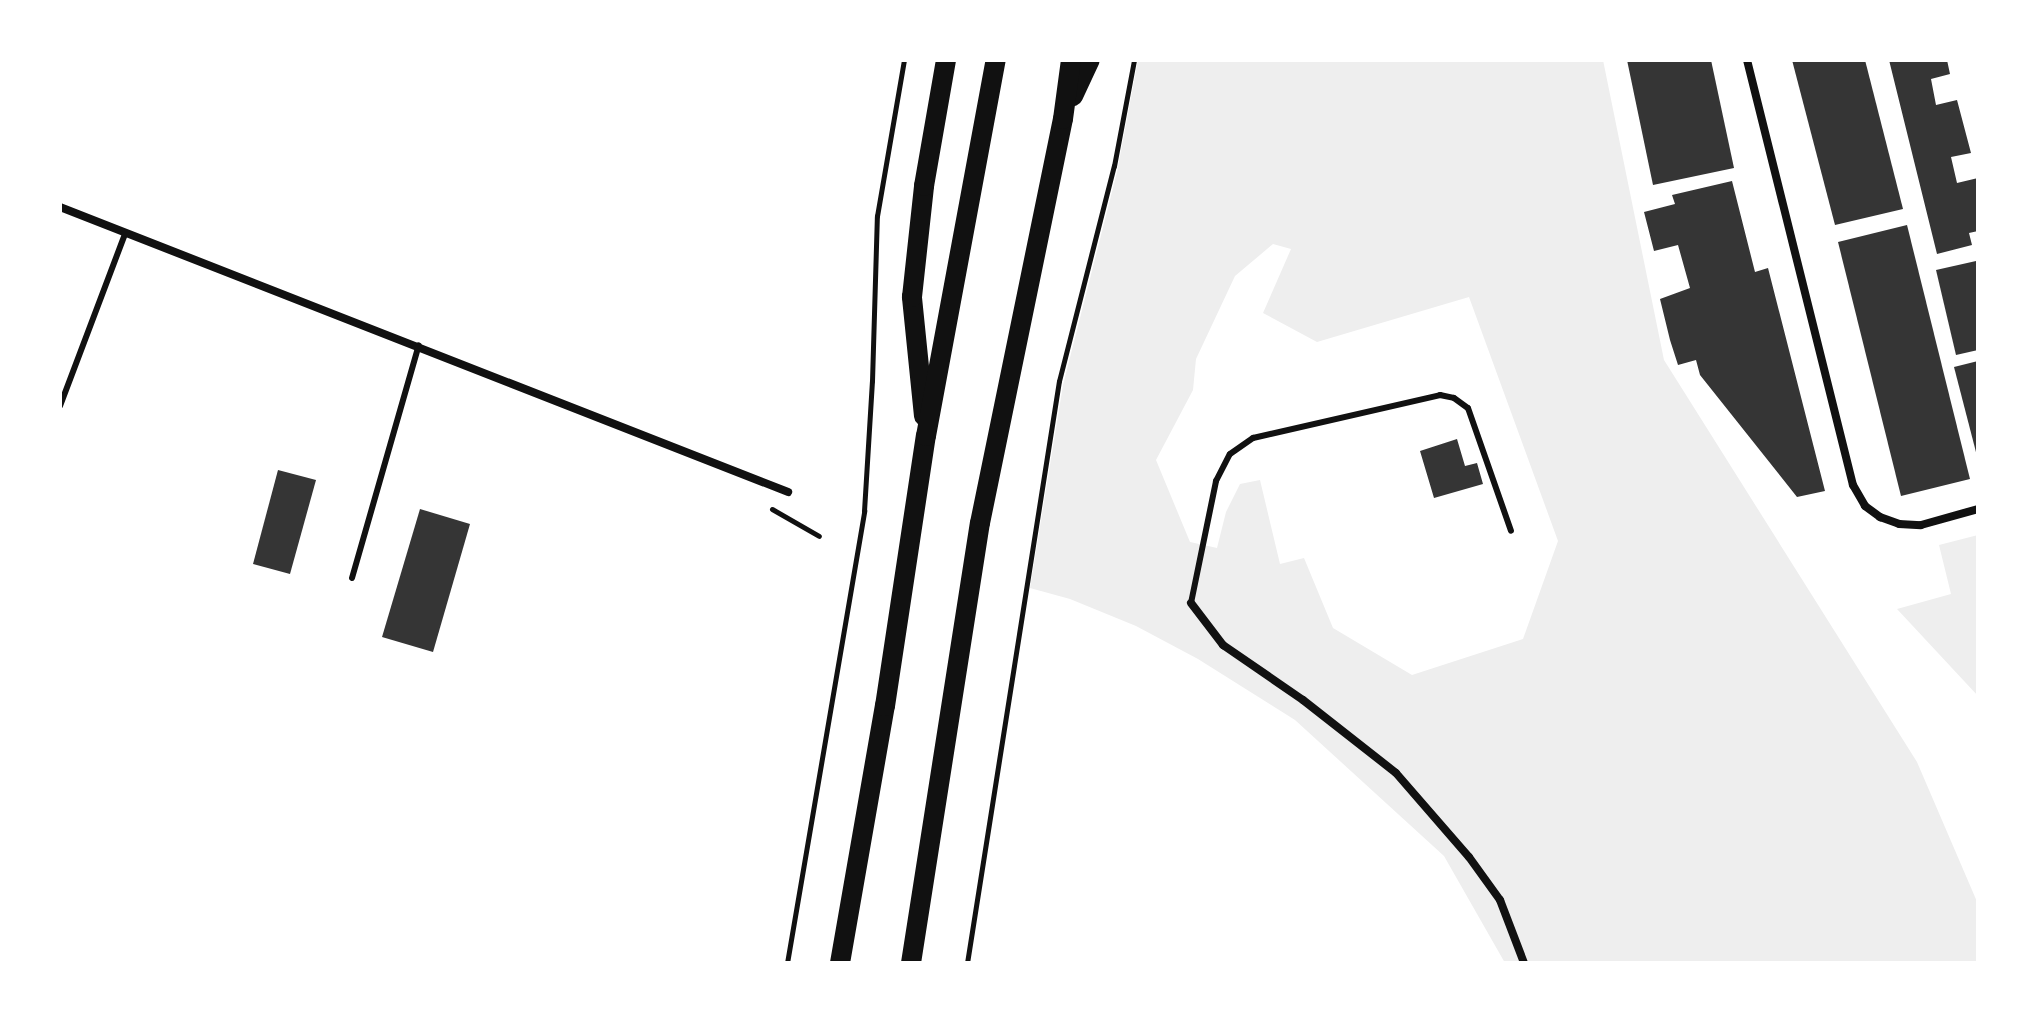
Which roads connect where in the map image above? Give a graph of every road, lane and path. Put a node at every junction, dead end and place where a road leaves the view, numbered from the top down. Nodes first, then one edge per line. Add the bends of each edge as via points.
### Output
1 (904, 60) edge
2 (946, 60) edge
3 (996, 60) edge
4 (1071, 60) edge
5 (1090, 60) edge
6 (1134, 60) edge
7 (1747, 60) edge
8 (1063, 119) junction
9 (60, 207) edge
10 (125, 234) junction
11 (419, 345) junction
12 (60, 406) edge
13 (926, 436) junction
14 (788, 492) dead end
15 (1978, 509) edge
16 (1511, 531) dead end
17 (352, 578) dead end
18 (1191, 603) joint
19 (787, 963) edge
20 (840, 963) edge
21 (911, 963) edge
22 (967, 963) edge
23 (1524, 963) edge

1 - 19 path via 877,216 864,511
2 - 13 main road via 912,297
3 - 13 main road
4 - 8 main road
5 - 8 main road
6 - 22 path via 1114,166 1059,381
7 - 15 street via 1853,485 1865,506 1880,517 1921,525
8 - 21 main road via 980,523
9 - 10 street
10 - 11 street
10 - 12 lane
11 - 14 street
11 - 17 lane
13 - 20 main road
16 - 18 lane via 1468,408 1440,395 1253,438 1230,454 1216,481
18 - 23 street via 1223,645 1396,773 1500,900

